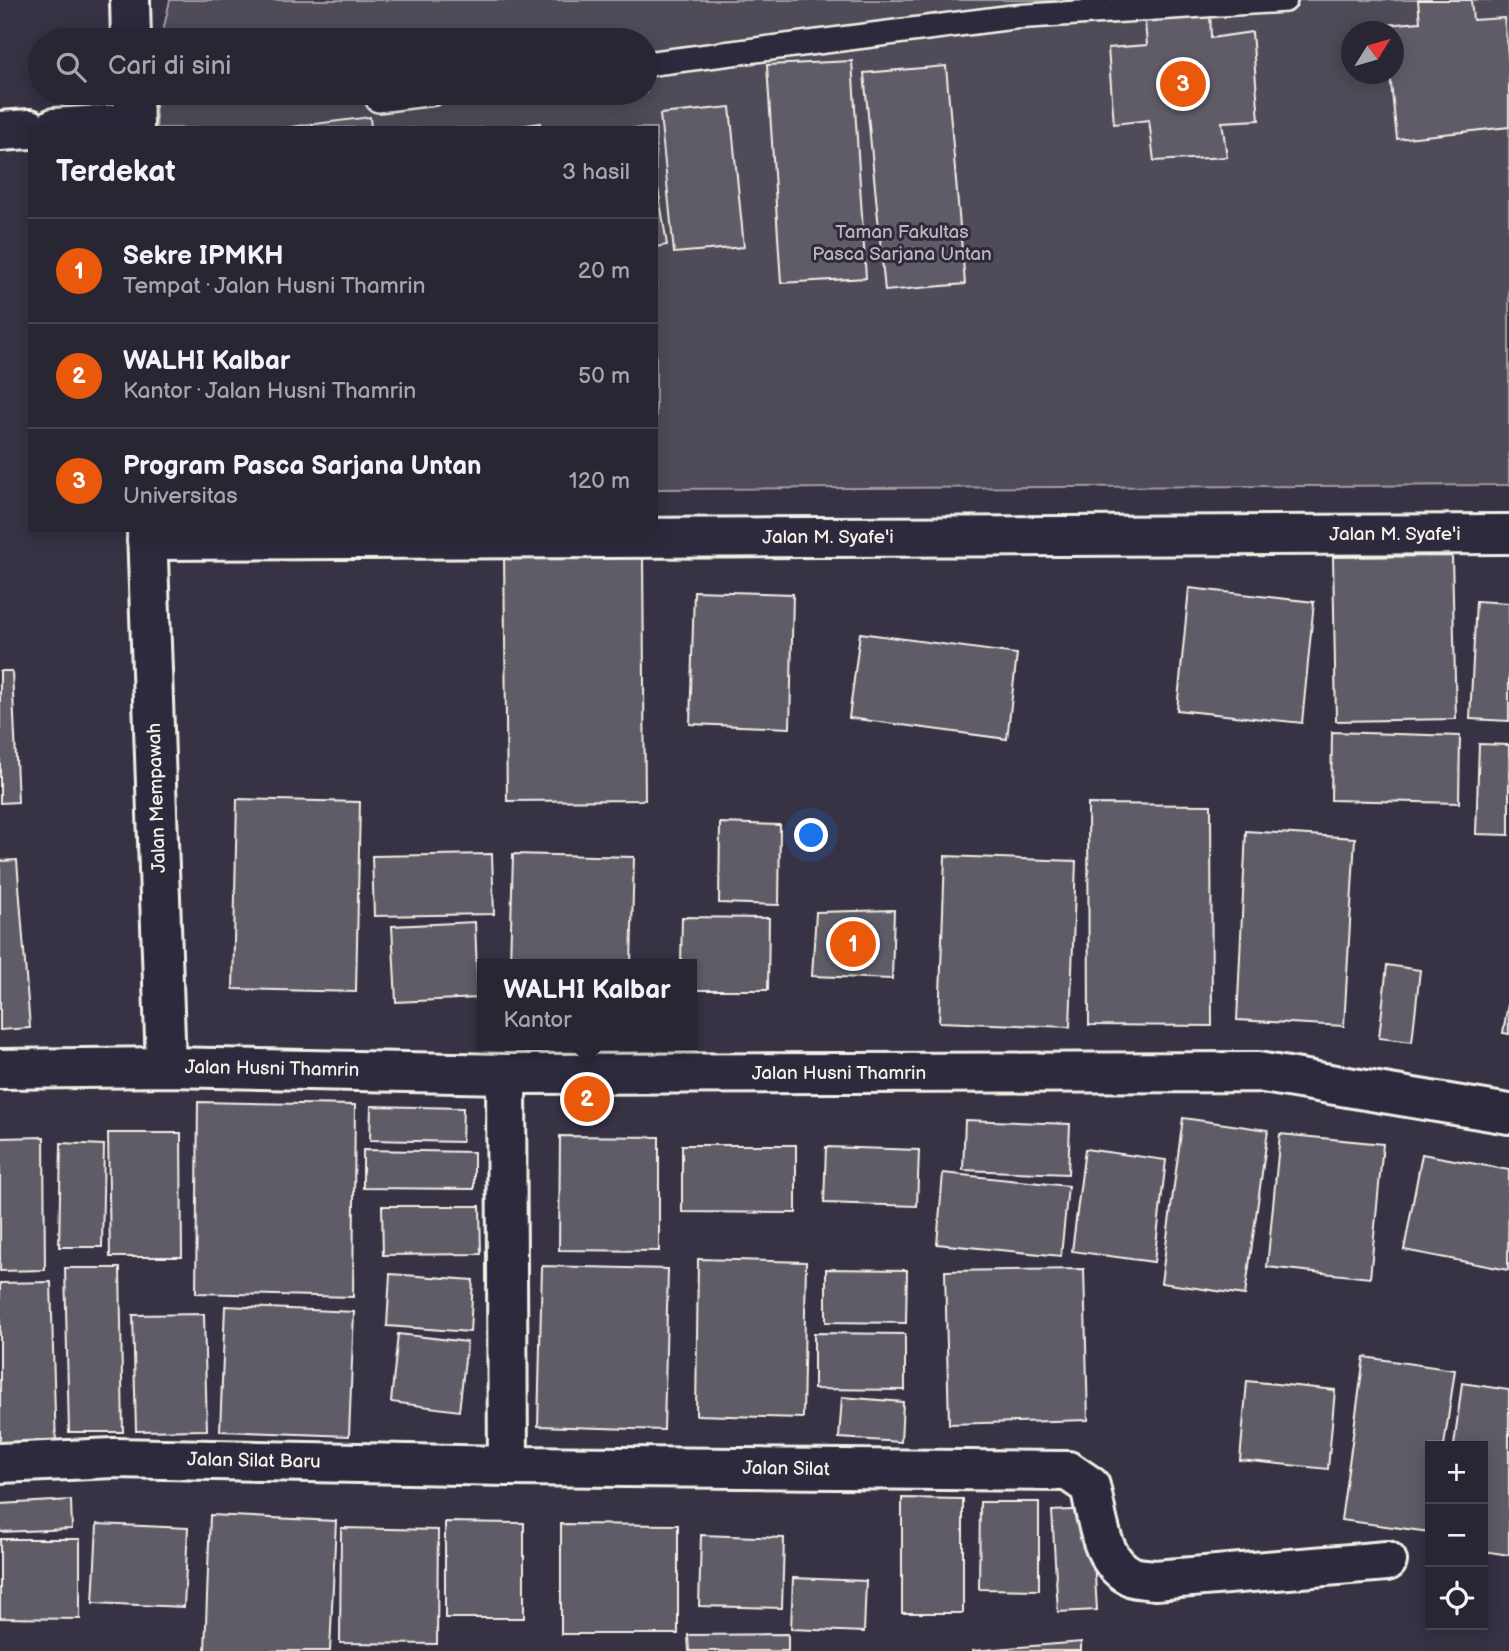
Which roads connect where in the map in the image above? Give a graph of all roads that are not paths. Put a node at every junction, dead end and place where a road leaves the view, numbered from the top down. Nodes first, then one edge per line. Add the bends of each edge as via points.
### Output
1 (130, 0) edge
2 (1285, 0) edge
3 (131, 28) edge
4 (658, 62) edge
5 (133, 115) edge
6 (66, 126) edge
7 (28, 129) edge
8 (0, 131) edge
9 (1509, 534) edge
10 (147, 535) edge
11 (166, 1067) junction
12 (0, 1069) edge
13 (506, 1074) junction
14 (1509, 1114) edge
15 (0, 1463) edge
16 (508, 1466) junction
17 (1387, 1561) dead end

1 - 3 street
2 - 4 lane via 1013,17
5 - 6 street
7 - 8 street
9 - 10 street, Jalan M. Syafe'i
10 - 11 street, Jalan Mempawah
11 - 12 street, Jalan Husni Thamrin
11 - 13 street, Jalan Husni Thamrin
13 - 14 street, Jalan Husni Thamrin via 1258,1072
13 - 16 street
15 - 16 street, Jalan Silat Baru via 114,1458
16 - 17 street, Jalan Silat via 1068,1471 1090,1486 1108,1556 1135,1578

